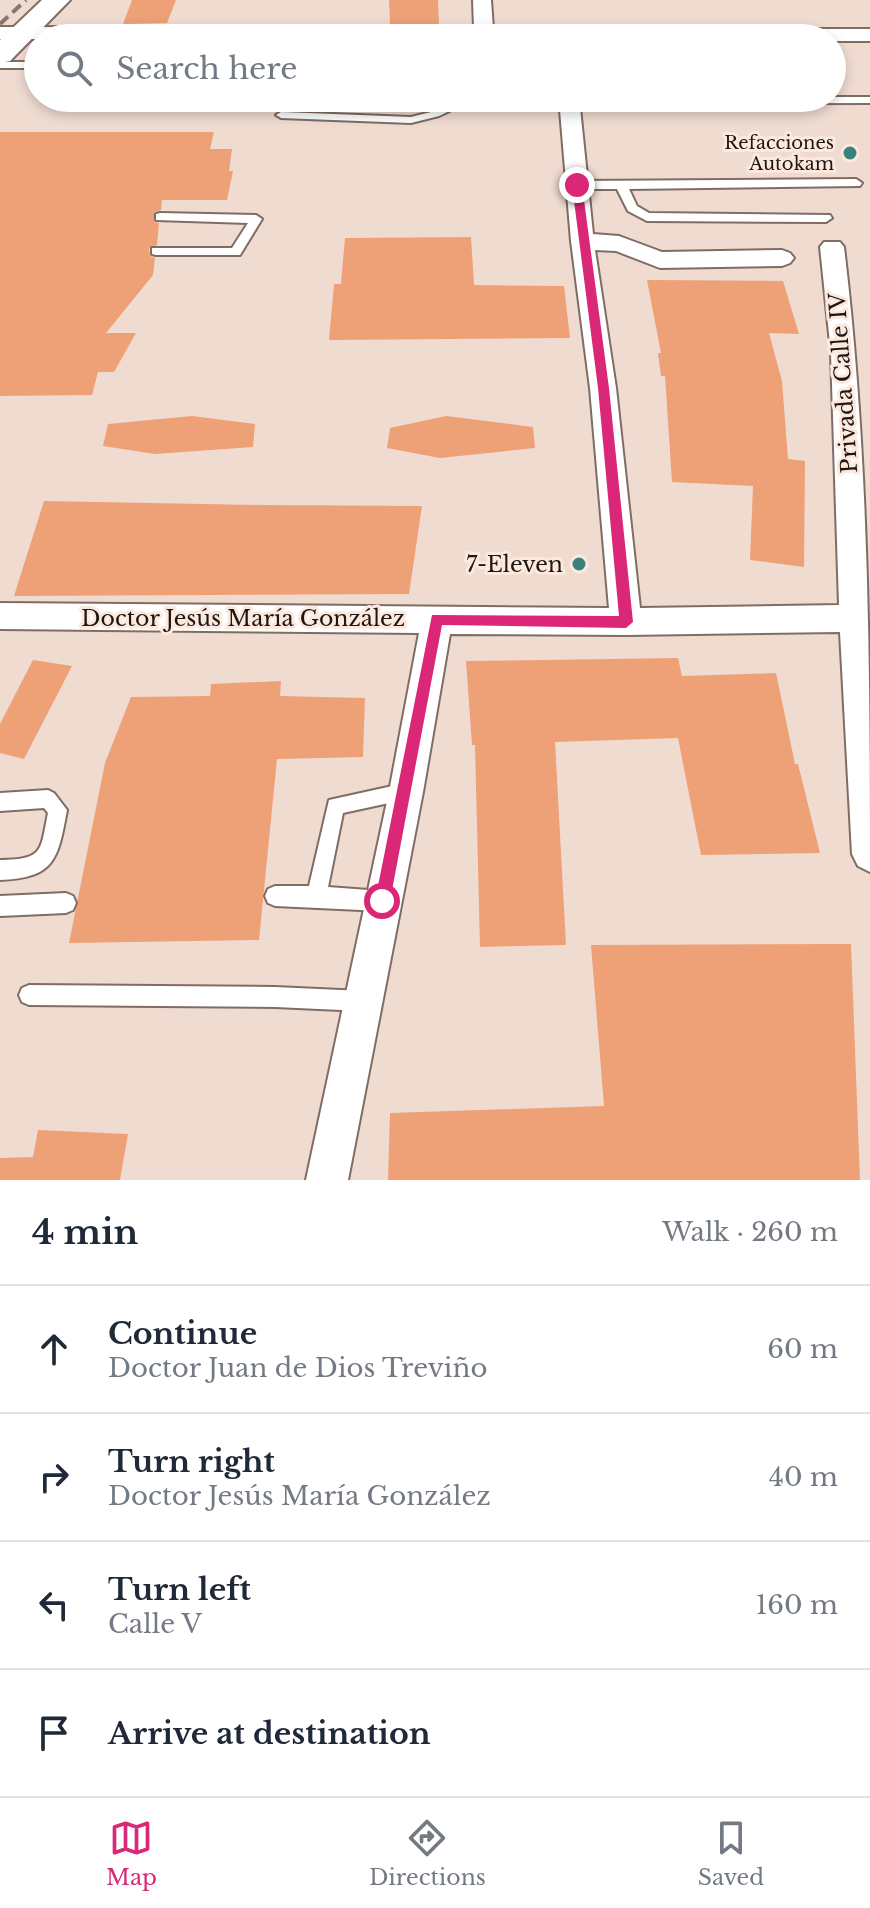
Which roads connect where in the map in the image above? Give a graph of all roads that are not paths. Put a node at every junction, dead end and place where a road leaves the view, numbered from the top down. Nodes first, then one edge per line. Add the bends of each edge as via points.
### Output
1 (57, 0) edge
2 (482, 0) edge
3 (484, 24) edge
4 (10, 34) edge
5 (846, 35) edge
6 (870, 35) edge
7 (0, 55) edge
8 (0, 65) edge
9 (24, 65) edge
10 (846, 100) edge
11 (870, 100) edge
12 (438, 112) edge
13 (570, 112) edge
14 (281, 115) dead end
15 (856, 183) dead end
16 (577, 185) junction
17 (621, 185) junction
18 (160, 217) dead end
19 (826, 218) dead end
20 (582, 241) junction
21 (832, 247) dead end
22 (156, 251) dead end
23 (782, 258) dead end
24 (857, 353) edge
25 (0, 616) edge
26 (863, 618) edge
27 (437, 619) junction
28 (626, 622) junction
29 (406, 792) junction
30 (0, 802) edge
31 (870, 854) edge
32 (0, 870) edge
33 (275, 896) dead end
34 (317, 896) junction
35 (382, 901) junction
36 (66, 903) dead end
37 (0, 906) edge
38 (29, 995) dead end
39 (363, 1001) junction
40 (327, 1180) edge

1 - 4 main road
2 - 3 street
4 - 7 main road
5 - 6 street
8 - 9 lane
10 - 11 lane
12 - 14 lane via 411,120
13 - 16 street
15 - 17 lane
16 - 17 lane
16 - 20 street
17 - 19 lane via 632,208 647,217
18 - 22 lane via 256,219 236,252
20 - 23 street via 631,246 660,260
20 - 28 street
21 - 24 street, Privada Calle IV
24 - 26 street, Privada Calle IV
25 - 27 street, Doctor Jesús María González
26 - 28 street, Doctor Jesús María González
26 - 31 street, Privada Calle IV
27 - 28 street, Doctor Jesús María González
27 - 29 street
29 - 34 lane via 335,806
29 - 35 street
30 - 32 lane via 48,799 58,810 48,856 28,870
33 - 34 lane
34 - 35 lane
35 - 39 street
36 - 37 lane
38 - 39 lane
39 - 40 street

